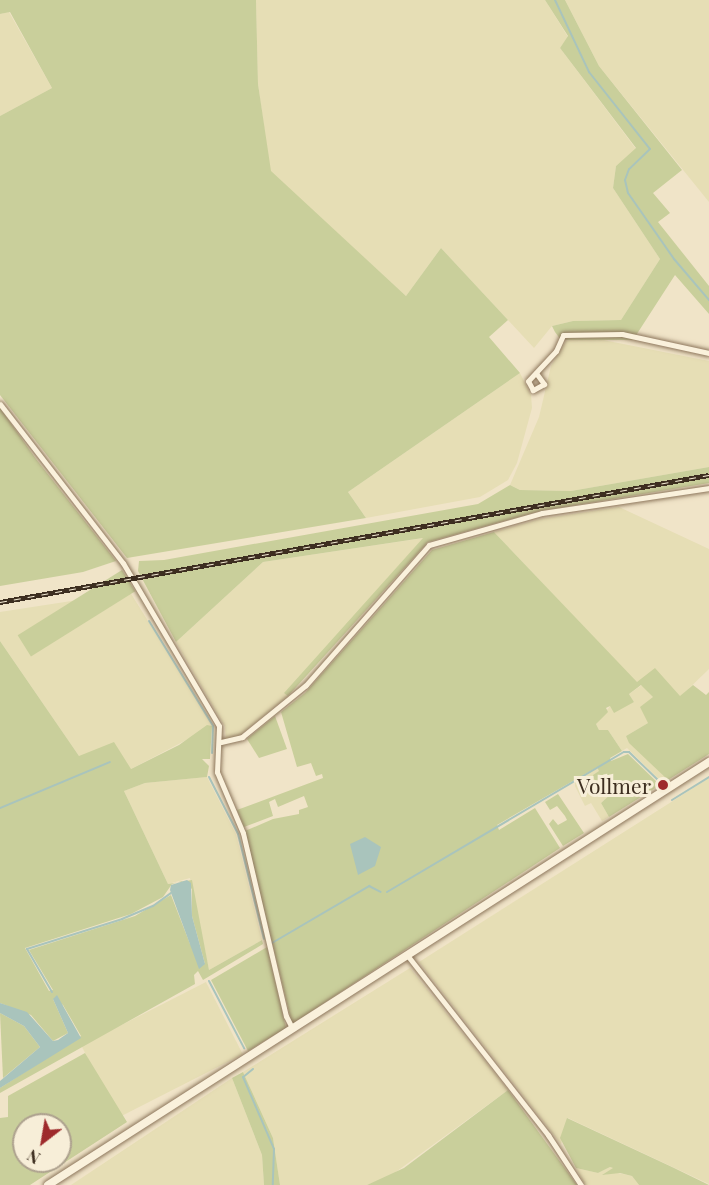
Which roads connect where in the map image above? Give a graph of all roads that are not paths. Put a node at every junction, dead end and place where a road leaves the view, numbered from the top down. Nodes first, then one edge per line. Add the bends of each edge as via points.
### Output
1 (709, 353) edge
2 (536, 373) dead end
3 (0, 404) edge
4 (709, 488) edge
5 (221, 742) junction
6 (709, 762) edge
7 (407, 955) junction
8 (292, 1028) junction
9 (48, 1185) edge
10 (581, 1185) edge

1 - 2 street via 622,334 563,335 556,351
3 - 5 street via 123,563 212,712
4 - 5 street via 542,513 429,545 306,685 242,737
5 - 8 street via 219,780 243,833 285,1016
6 - 7 main road
7 - 8 main road
7 - 10 street via 548,1135
8 - 9 main road

